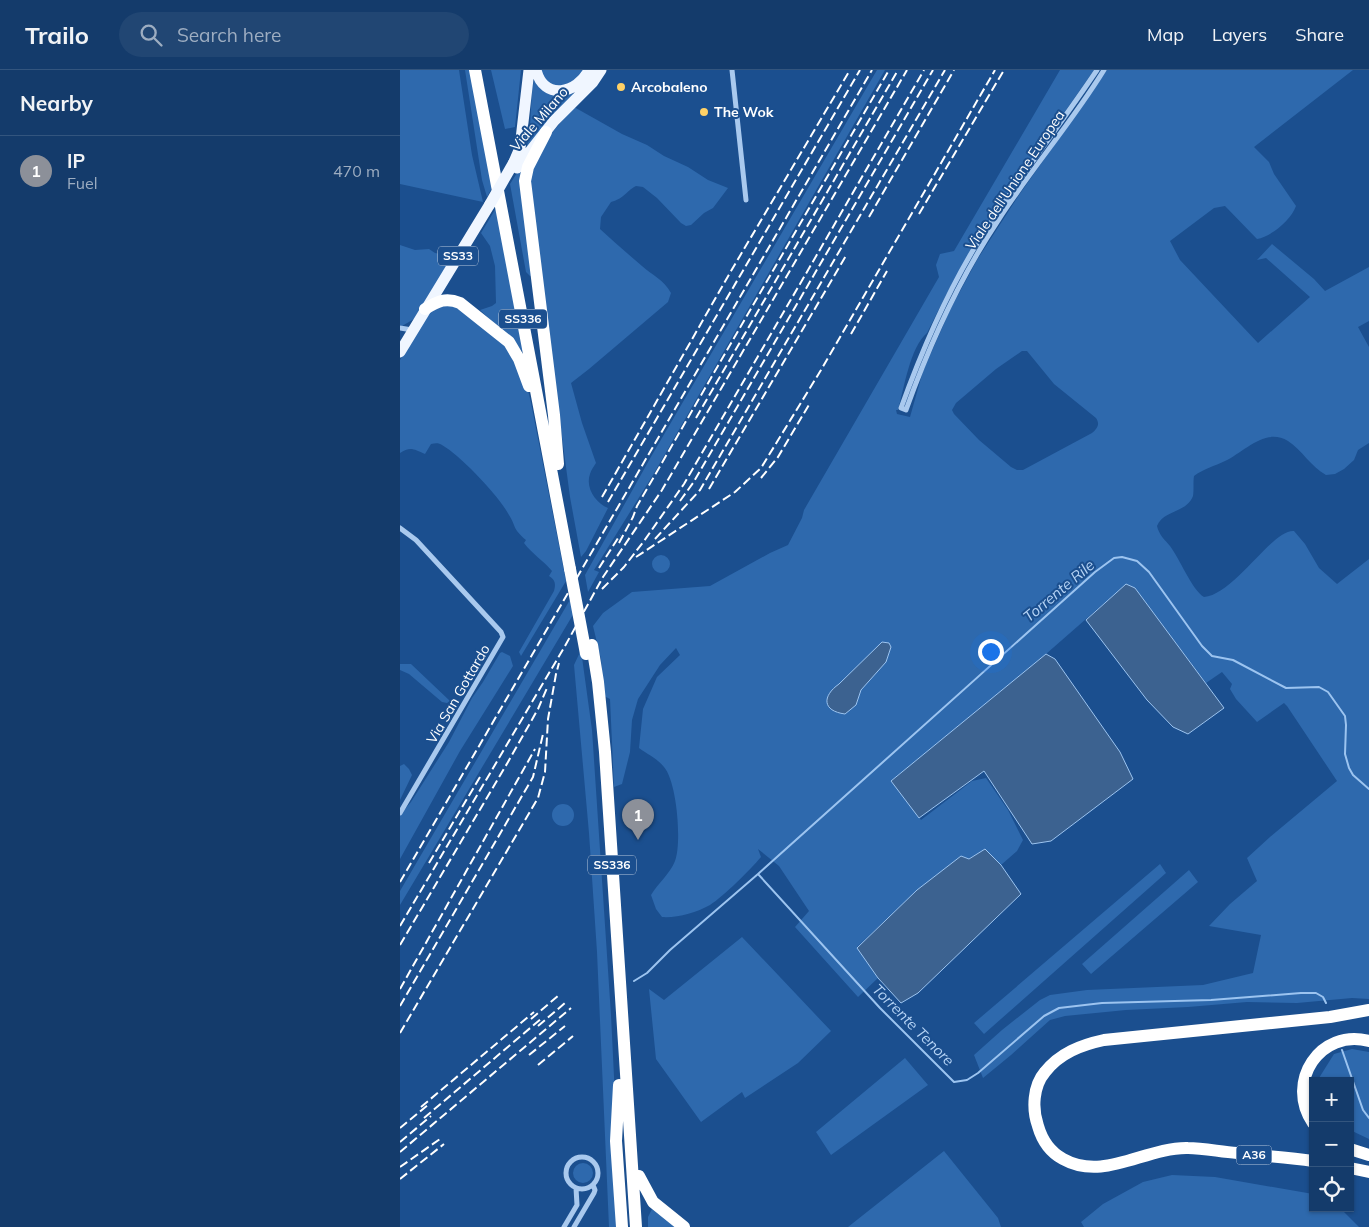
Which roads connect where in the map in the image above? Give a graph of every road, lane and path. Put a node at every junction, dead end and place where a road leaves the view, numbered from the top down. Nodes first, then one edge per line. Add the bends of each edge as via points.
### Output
1 (476, 70) edge
2 (483, 70) edge
3 (590, 70) edge
4 (594, 70) edge
5 (601, 70) edge
6 (732, 70) edge
7 (1097, 70) edge
8 (1104, 70) edge
9 (530, 71) edge
10 (579, 96) junction
11 (546, 132) junction
12 (516, 165) junction
13 (746, 200) dead end
14 (425, 309) junction
15 (400, 328) edge
16 (412, 330) junction
17 (400, 352) edge
18 (554, 465) junction
19 (400, 528) edge
20 (400, 813) edge
21 (1369, 1010) edge
22 (1369, 1041) edge
23 (623, 1086) junction
24 (1313, 1122) edge
25 (1354, 1151) edge
26 (1369, 1155) edge
27 (1309, 1160) edge
28 (1354, 1169) edge
29 (1369, 1172) edge
30 (639, 1176) junction
31 (593, 1185) junction
32 (576, 1188) junction
33 (564, 1227) edge
34 (574, 1227) edge
35 (622, 1227) edge
36 (628, 1227) edge
37 (636, 1227) edge
38 (643, 1227) edge
39 (684, 1227) edge

1 - 18 highway, SS336
2 - 18 highway, SS336
3 - 9 main road via 580,84 561,91 542,83
4 - 10 main road
5 - 10 main road, Viale Milano / SS33
6 - 13 street
7 - 8 street, Viale dell'Unione Europea via 996,214 961,271 939,314 901,408 906,410 944,315 981,247
9 - 12 main road, Viale Milano / SS33
10 - 11 main road, Viale Milano / SS33
11 - 12 main road, Viale Milano / SS33
11 - 18 highway via 525,181 554,415
12 - 14 main road, Viale Milano / SS33, bridge
14 - 16 main road, SS33
14 - 18 highway via 443,299 452,299 509,342 526,378
15 - 16 street
16 - 17 main road, SS33
18 - 23 highway, SS336, bridge via 589,650
19 - 20 street, Via San Gottardo via 416,540 503,637
21 - 27 highway, A36 via 1330,1017 1104,1040 1062,1056 1042,1075 1036,1092 1036,1121 1044,1142 1058,1156 1077,1165 1096,1168 1166,1149 1190,1148
22 - 24 highway via 1350,1039 1336,1042 1316,1056 1302,1093
23 - 30 highway via 637,1139
23 - 35 highway via 616,1141
23 - 36 highway, SS336
23 - 37 highway, SS336
25 - 26 highway
28 - 29 highway
30 - 38 highway
30 - 39 highway via 653,1202
31 - 32 street
31 - 32 street via 597,1179 597,1168 589,1158 581,1157 572,1161 566,1172
31 - 34 street via 594,1193
32 - 33 street via 577,1205

